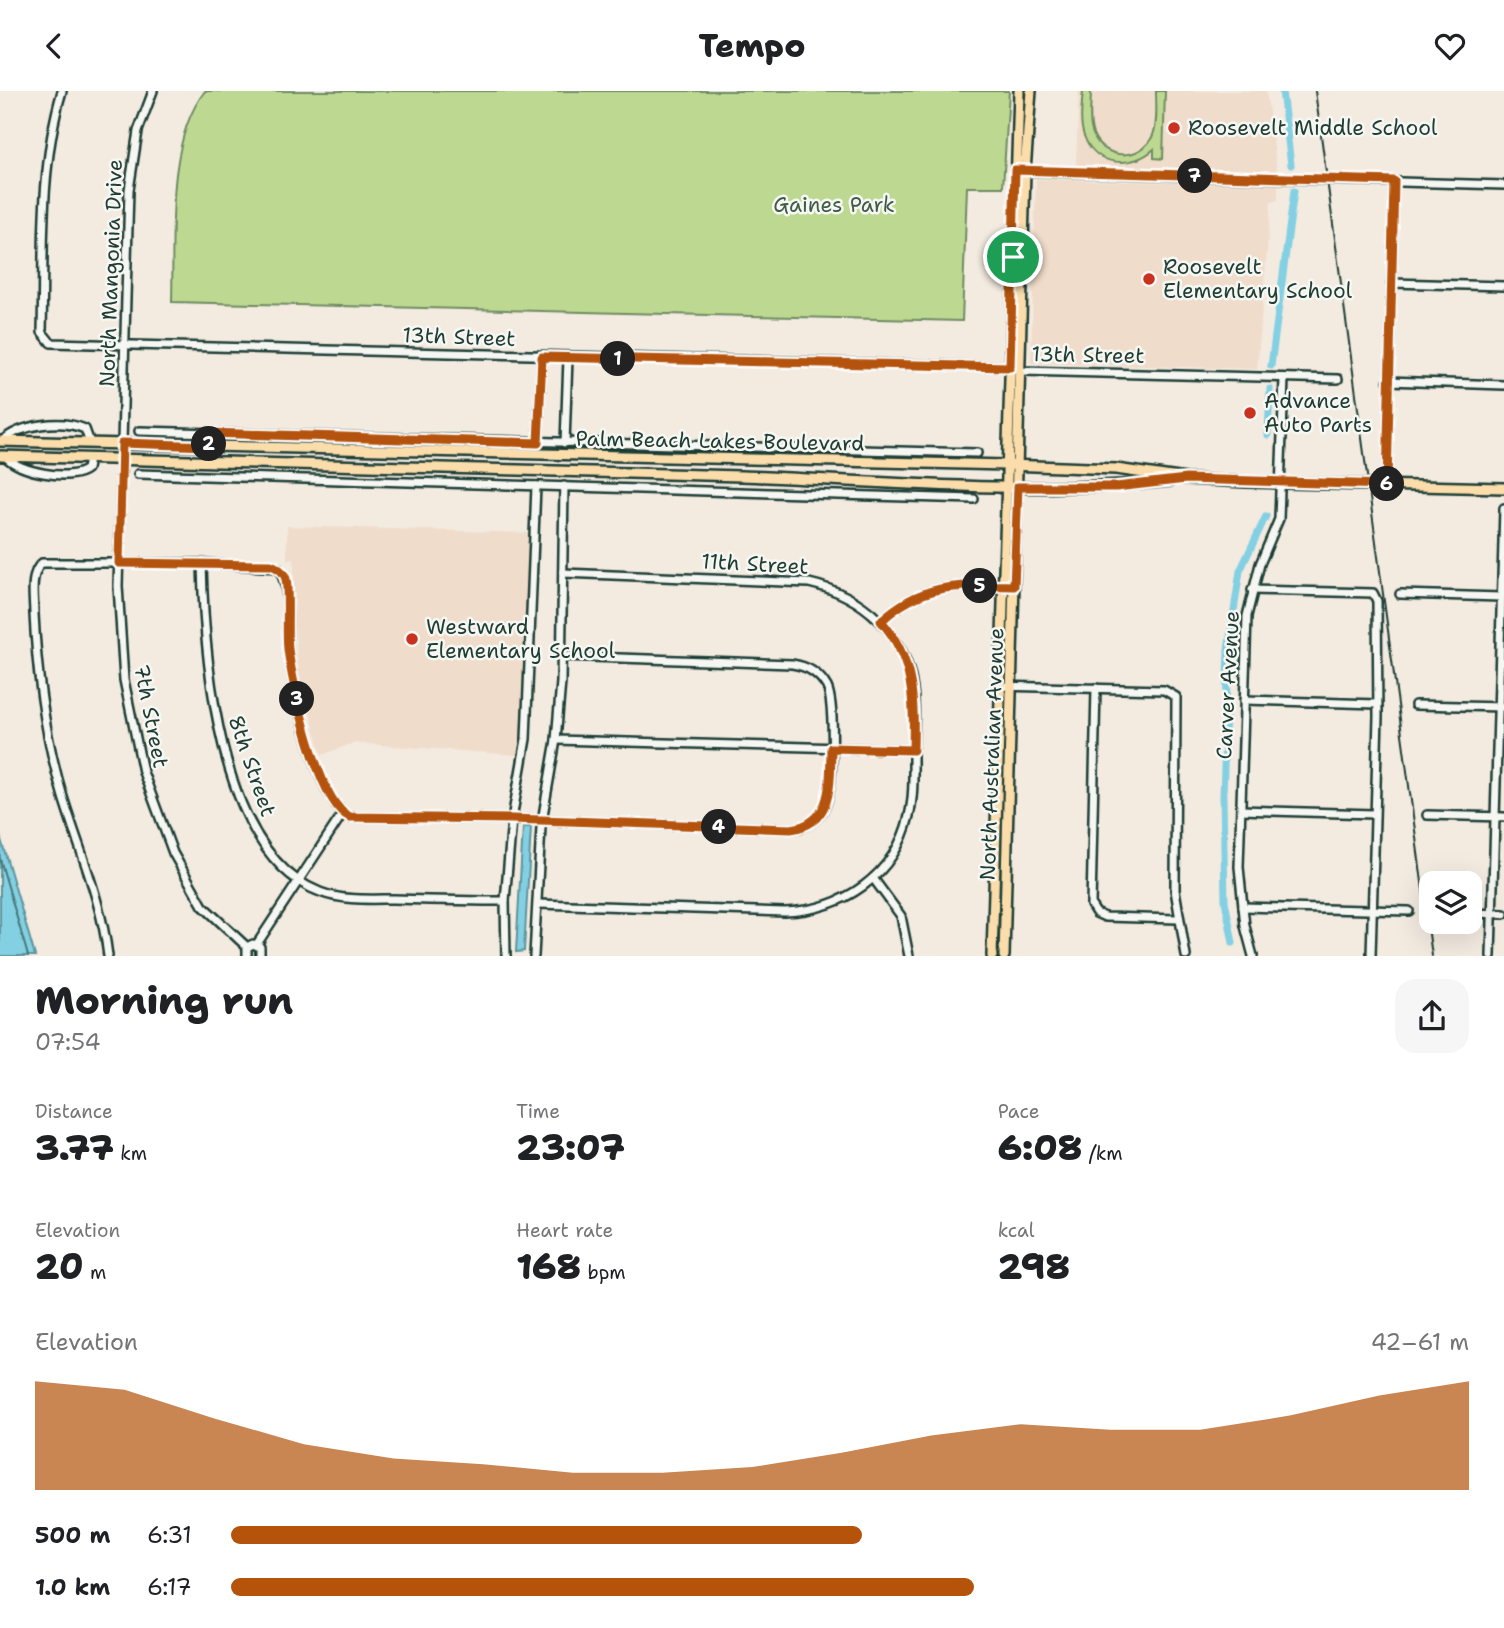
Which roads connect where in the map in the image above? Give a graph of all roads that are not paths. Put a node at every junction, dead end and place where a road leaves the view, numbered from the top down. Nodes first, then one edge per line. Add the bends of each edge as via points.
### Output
1 (62, 91) edge
2 (153, 91) edge
3 (1019, 91) edge
4 (1031, 91) edge
5 (1020, 171) junction
6 (1394, 181) junction
7 (1504, 185) edge
8 (1391, 283) junction
9 (1504, 286) edge
10 (125, 345) junction
11 (542, 357) junction
12 (568, 358) junction
13 (1010, 367) junction
14 (1022, 372) junction
15 (1284, 378) junction
16 (1338, 379) dead end
17 (1388, 381) junction
18 (1504, 385) edge
19 (139, 431) dead end
20 (209, 433) junction
21 (1, 441) edge
22 (90, 443) junction
23 (122, 443) junction
24 (538, 443) junction
25 (565, 443) junction
26 (647, 445) junction
27 (209, 446) junction
28 (336, 449) junction
29 (919, 451) junction
30 (977, 453) dead end
31 (2, 456) edge
32 (646, 458) junction
33 (89, 459) junction
34 (121, 459) junction
35 (779, 461) junction
36 (209, 462) junction
37 (920, 463) junction
38 (336, 465) junction
39 (1007, 465) junction
40 (1019, 465) junction
41 (138, 474) dead end
42 (645, 474) junction
43 (209, 476) junction
44 (779, 477) junction
45 (828, 478) junction
46 (1186, 479) junction
47 (1281, 482) junction
48 (1387, 485) junction
49 (536, 486) junction
50 (564, 486) junction
51 (1007, 486) junction
52 (645, 487) junction
53 (1018, 487) junction
54 (1504, 488) edge
55 (828, 493) junction
56 (974, 499) dead end
57 (1504, 508) edge
58 (119, 563) junction
59 (202, 563) junction
60 (563, 573) junction
61 (1003, 586) junction
62 (1014, 586) junction
63 (1252, 590) junction
64 (1400, 594) dead end
65 (1501, 597) junction
66 (881, 621) junction
67 (561, 656) junction
68 (1000, 686) junction
69 (1011, 686) junction
70 (1096, 688) junction
71 (1244, 700) junction
72 (1377, 704) junction
73 (1415, 705) dead end
74 (1501, 707) edge
75 (556, 740) junction
76 (831, 748) junction
77 (913, 750) junction
78 (1241, 810) junction
79 (342, 813) junction
80 (1374, 814) junction
81 (1427, 815) dead end
82 (1495, 817) junction
83 (1504, 817) edge
84 (512, 819) junction
85 (542, 820) junction
86 (873, 878) junction
87 (298, 881) junction
88 (505, 901) junction
89 (538, 904) junction
90 (1243, 907) junction
91 (1372, 910) junction
92 (1409, 911) dead end
93 (1482, 914) edge
94 (1492, 914) junction
95 (1504, 914) edge
96 (1178, 919) junction
97 (257, 944) junction
98 (247, 952) edge
99 (108, 956) edge
100 (261, 956) edge
101 (506, 956) edge
102 (534, 956) edge
103 (909, 956) edge
104 (992, 956) edge
105 (1004, 956) edge
106 (1186, 956) edge
107 (1253, 956) edge
108 (1371, 956) edge
109 (1491, 956) edge

1 - 10 street, 13th Street via 46,175 42,332 56,344
2 - 10 street, North Mangonia Drive via 138,131 131,170
3 - 5 main road, North Australian Avenue
4 - 5 main road, North Australian Avenue
5 - 6 street
5 - 13 main road, North Australian Avenue
5 - 14 main road, North Australian Avenue
6 - 7 street
6 - 8 street
8 - 9 street
8 - 17 street
10 - 11 street, 13th Street
10 - 23 street, North Mangonia Drive
11 - 12 street, 13th Street
11 - 24 street
12 - 13 street, 13th Street
12 - 25 street
13 - 14 street, 13th Street
13 - 39 main road, North Australian Avenue
14 - 15 street, 13th Street
14 - 40 main road, North Australian Avenue
15 - 16 street, 13th Street
15 - 47 street, Carver Avenue
17 - 18 street
17 - 48 street
19 - 20 street
20 - 24 street
20 - 27 street
21 - 22 main road, Palm Beach Lakes Boulevard
21 - 22 street via 31,426 72,426 85,429
22 - 23 main road, Palm Beach Lakes Boulevard
23 - 27 main road, Palm Beach Lakes Boulevard
23 - 34 street, North Mangonia Drive
24 - 25 street
25 - 26 street
26 - 29 street
26 - 32 street
27 - 28 main road, Palm Beach Lakes Boulevard
28 - 32 main road, Palm Beach Lakes Boulevard
28 - 38 main road
29 - 30 street
29 - 37 street
31 - 33 main road, Palm Beach Lakes Boulevard
31 - 33 street via 21,469 79,474 87,469
32 - 35 main road, Palm Beach Lakes Boulevard
33 - 34 main road, Palm Beach Lakes Boulevard
34 - 36 main road, Palm Beach Lakes Boulevard
34 - 58 street, 7th Street
35 - 37 main road, Palm Beach Lakes Boulevard
35 - 44 main road
36 - 38 main road, Palm Beach Lakes Boulevard
36 - 43 street
37 - 39 main road, Palm Beach Lakes Boulevard
38 - 42 main road, Palm Beach Lakes Boulevard
39 - 40 main road, Palm Beach Lakes Boulevard
39 - 51 main road, North Australian Avenue
40 - 46 main road, Palm Beach Lakes Boulevard via 1116,469
40 - 53 main road, North Australian Avenue
41 - 43 street
42 - 44 main road, Palm Beach Lakes Boulevard
42 - 52 street
43 - 49 street
44 - 45 main road, Palm Beach Lakes Boulevard
45 - 51 main road, Palm Beach Lakes Boulevard
45 - 55 street
46 - 47 main road, Palm Beach Lakes Boulevard
46 - 53 main road, Palm Beach Lakes Boulevard via 1116,487
47 - 48 main road, Palm Beach Lakes Boulevard
47 - 63 street, Carver Avenue via 1278,527
48 - 54 main road, Palm Beach Lakes Boulevard
49 - 50 street
49 - 84 street via 526,739
50 - 52 street
50 - 60 street
51 - 53 main road, Palm Beach Lakes Boulevard
51 - 61 main road, North Australian Avenue
52 - 55 street
53 - 62 main road, North Australian Avenue
55 - 56 street
57 - 65 street
58 - 59 street
58 - 98 street, 7th Street via 124,680 150,795 186,880 211,916
58 - 99 street via 46,561 34,575 35,639 47,730
59 - 79 street via 278,568 286,579 288,650 302,719 319,771
59 - 87 street, 8th Street via 206,661 227,756 255,829 277,862
60 - 66 street, 11th Street via 809,583 853,599
60 - 67 street
61 - 62 street
61 - 66 street via 933,589 911,598
61 - 68 main road, North Australian Avenue
62 - 69 main road, North Australian Avenue
63 - 71 street, Carver Avenue
63 - 72 street via 1373,593 1377,601
64 - 65 street
65 - 74 street
66 - 77 street, 11th Street via 903,653 911,678
67 - 75 street
67 - 76 street via 802,666 818,676 829,693
68 - 69 street
68 - 104 main road, North Australian Avenue
69 - 70 street
69 - 105 main road, North Australian Avenue
70 - 96 street via 1164,690 1177,697 1174,866
70 - 96 street via 1091,905 1105,917
71 - 72 street
71 - 78 street, Carver Avenue
72 - 80 street
73 - 74 street
74 - 82 street
75 - 76 street
75 - 85 street
76 - 77 street
76 - 85 street via 826,805 814,820 796,829
77 - 86 street via 906,825 895,851
78 - 80 street
78 - 90 street, Carver Avenue
79 - 84 street via 355,818
79 - 87 street
80 - 91 street
81 - 82 street
82 - 83 street
82 - 94 street
84 - 85 street
84 - 88 street
85 - 89 street
86 - 89 street via 841,901 800,912
86 - 103 street via 901,915
87 - 88 street, 8th Street via 319,892 348,898
87 - 97 street
88 - 101 street
89 - 102 street
90 - 91 street
90 - 107 street, Carver Avenue
91 - 92 street
91 - 108 street
93 - 94 street
94 - 95 street
94 - 109 street
96 - 106 street
97 - 98 street
97 - 100 street

